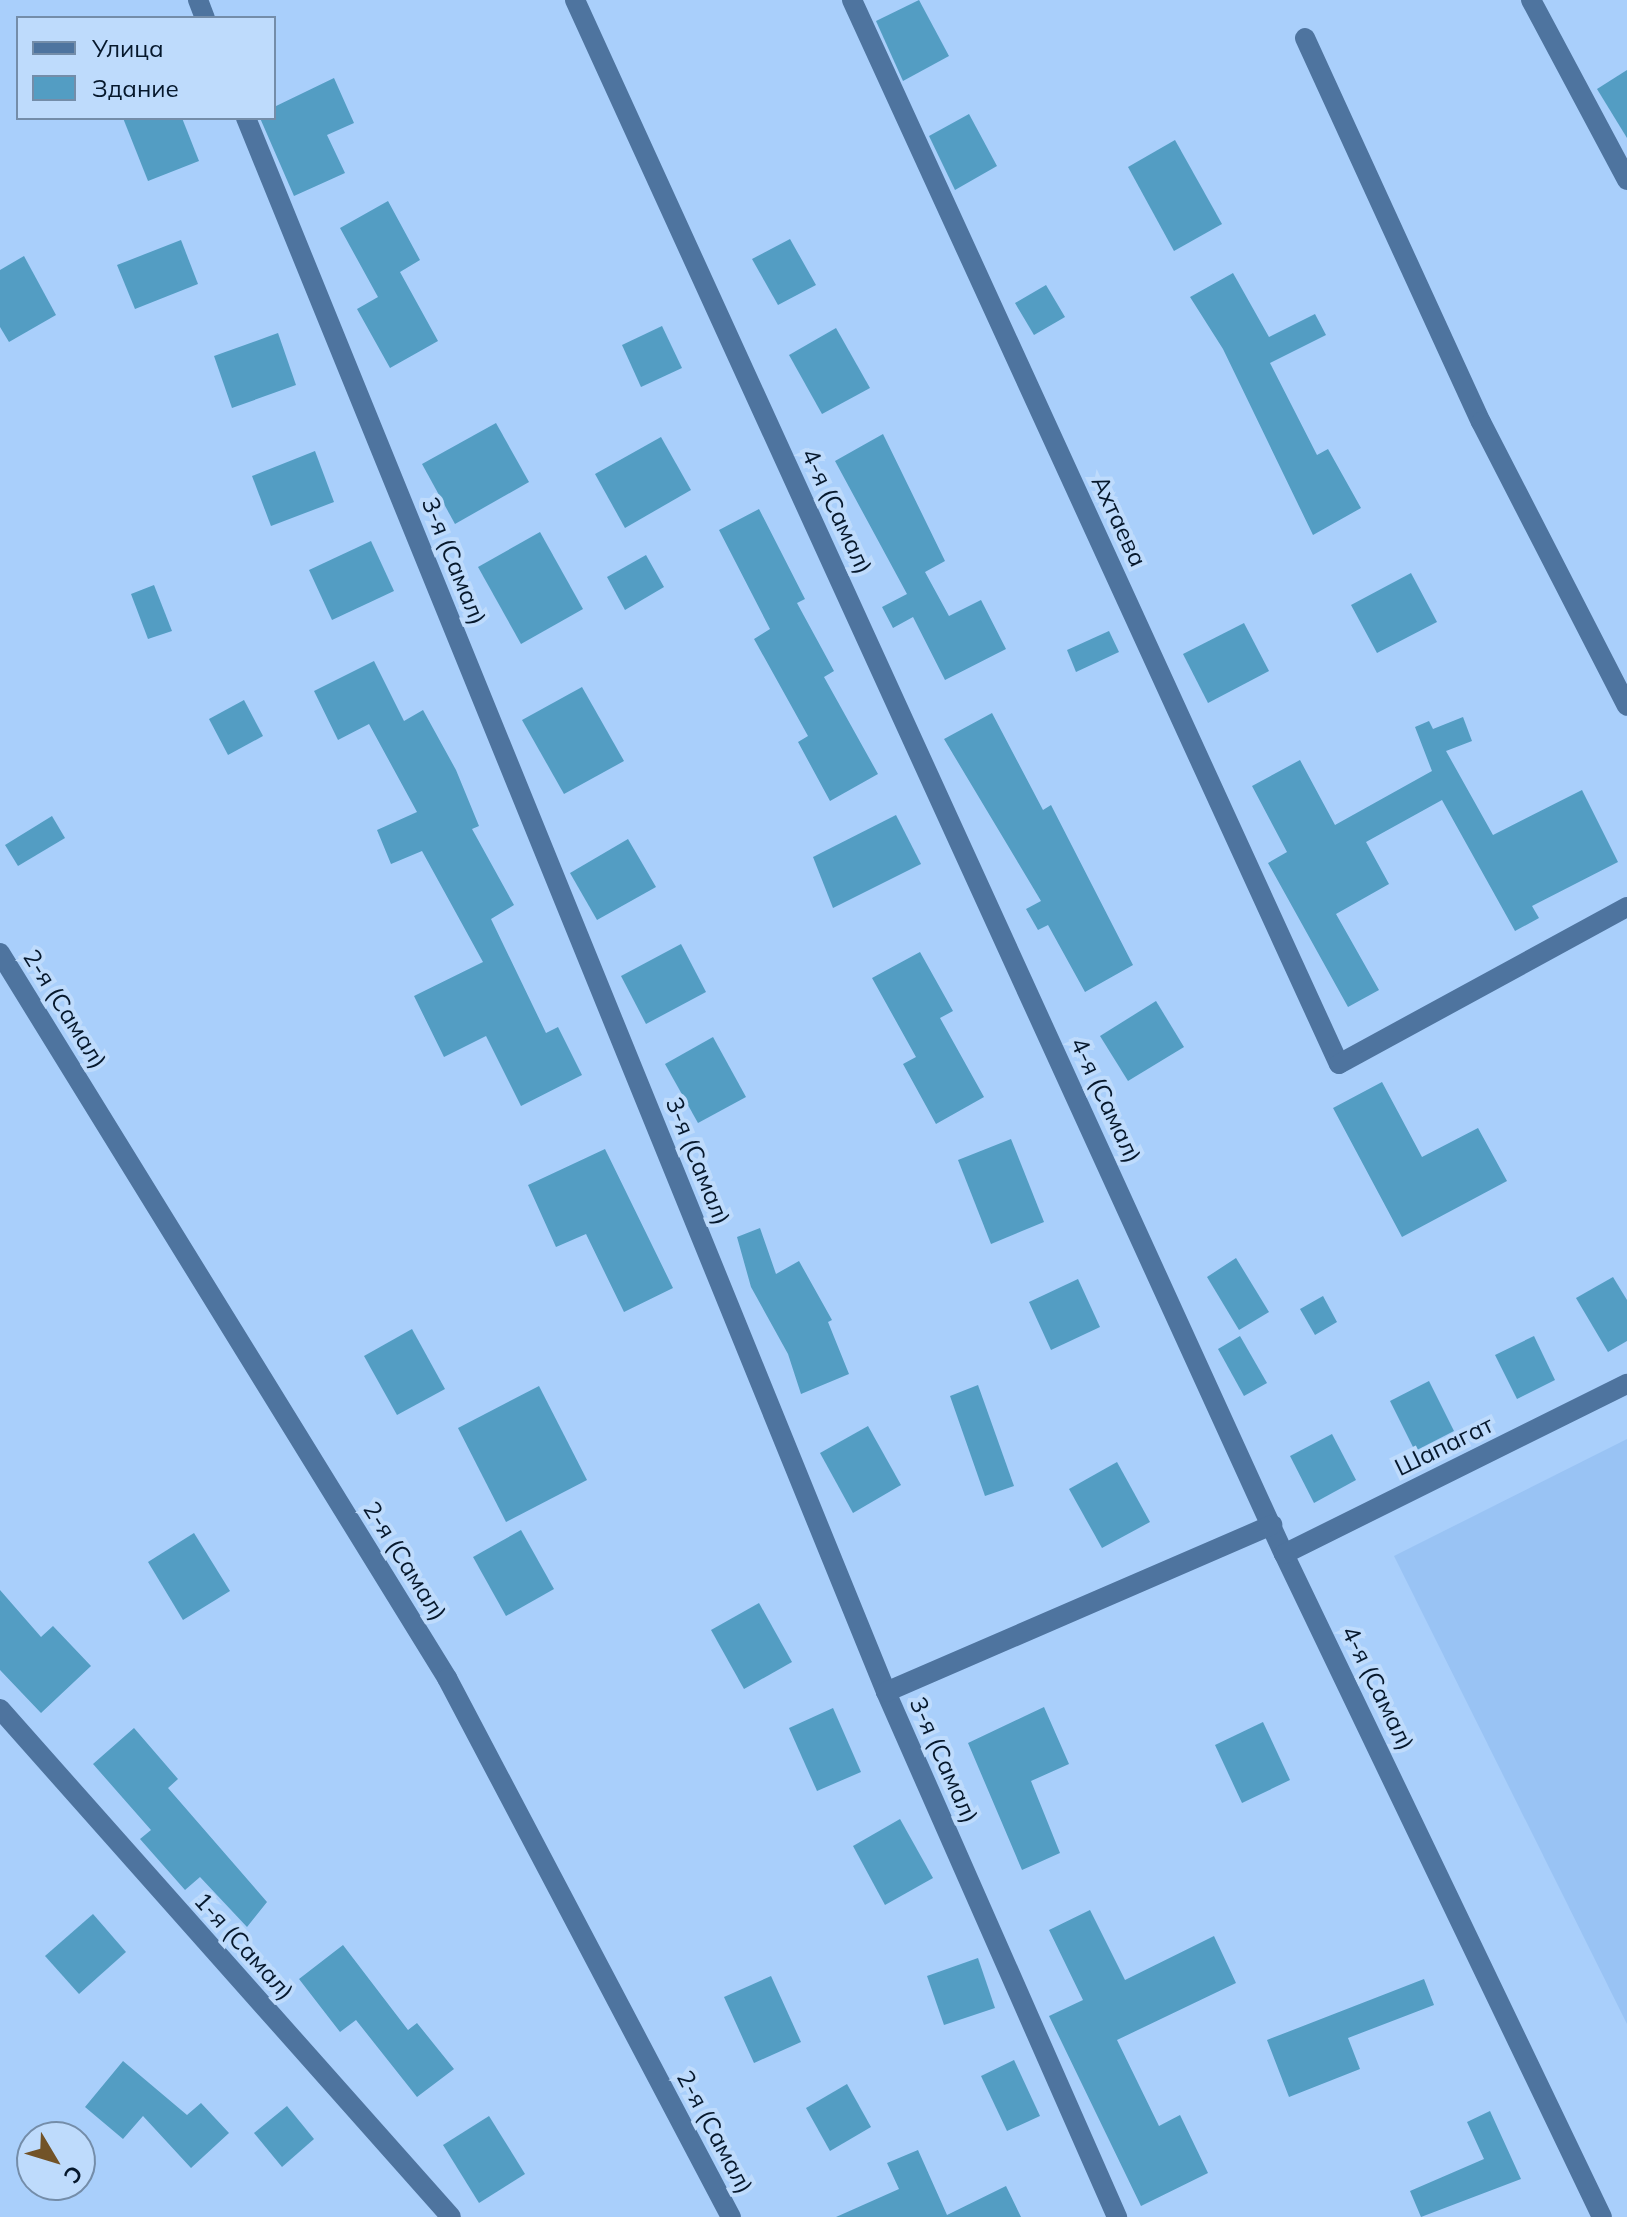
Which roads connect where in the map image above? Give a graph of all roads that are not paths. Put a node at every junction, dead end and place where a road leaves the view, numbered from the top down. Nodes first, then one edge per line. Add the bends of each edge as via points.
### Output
1 (575, 0) edge
2 (852, 0) edge
3 (1531, 0) edge
4 (1305, 38) dead end
5 (247, 120) edge
6 (1627, 180) edge
7 (1627, 706) edge
8 (1627, 907) edge
9 (0, 953) edge
10 (1627, 1384) edge
11 (1272, 1525) junction
12 (1284, 1554) junction
13 (886, 1692) junction
14 (0, 1709) edge
15 (451, 2217) edge
16 (731, 2217) edge
17 (1117, 2217) edge
18 (1602, 2217) edge

1 - 11 street, 4-я (Самал)
2 - 8 street, Ахтаева via 1339,1064
3 - 6 street
4 - 7 street via 1481,422
5 - 13 street, 3-я (Самал)
9 - 16 street, 2-я (Самал) via 447,1678
10 - 12 street, Шапагат
11 - 12 street, 4-я (Самал)
11 - 13 street
12 - 18 street, 4-я (Самал)
13 - 17 street, 3-я (Самал)
14 - 15 street, 1-я (Самал)

